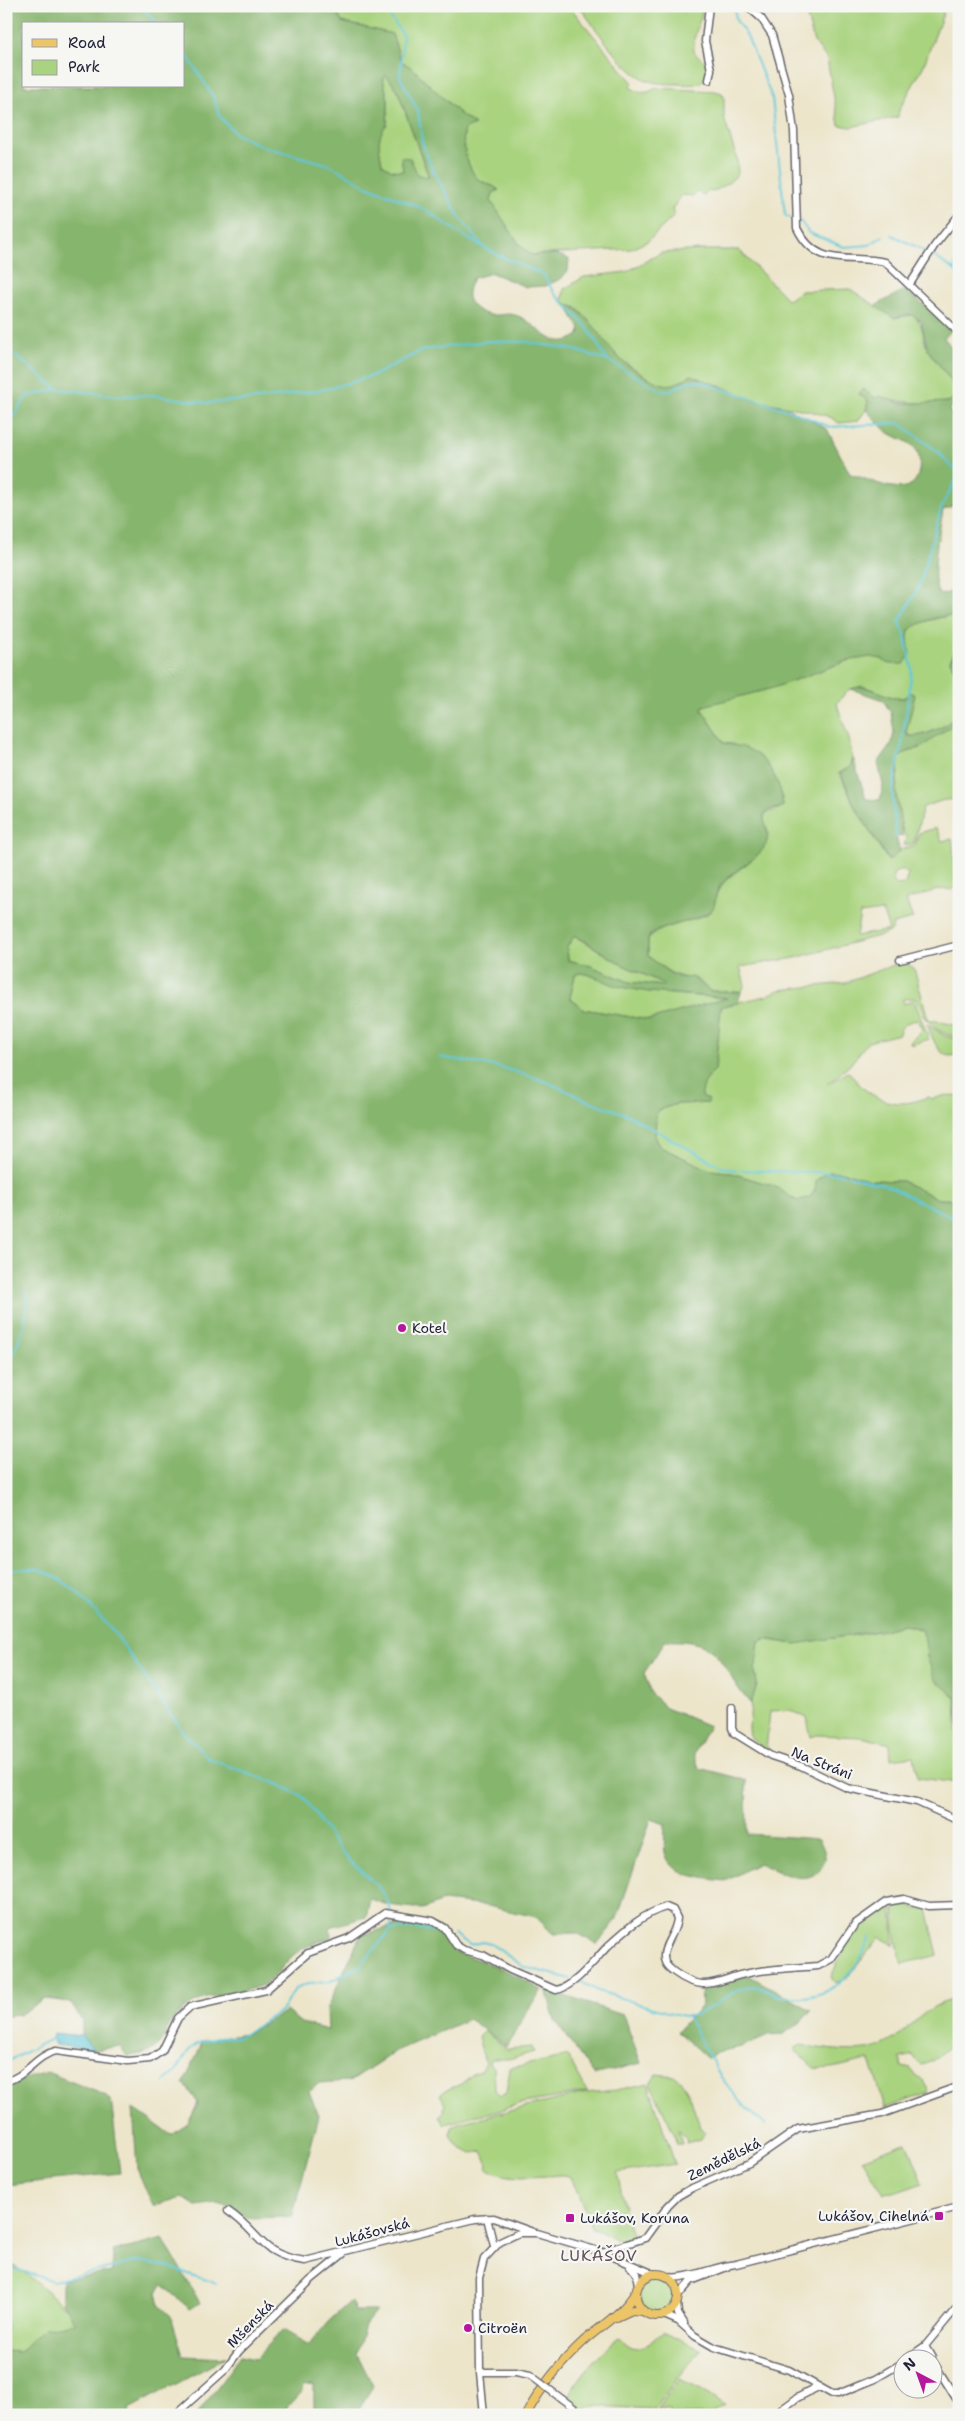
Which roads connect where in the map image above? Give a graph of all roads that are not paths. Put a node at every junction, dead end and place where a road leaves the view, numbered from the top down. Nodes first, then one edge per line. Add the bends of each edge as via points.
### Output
1 (709, 6) edge
2 (747, 6) edge
3 (709, 80) dead end
4 (959, 214) edge
5 (910, 284) junction
6 (959, 333) edge
7 (959, 945) edge
8 (900, 960) dead end
9 (732, 1708) dead end
10 (959, 1821) edge
11 (959, 1905) edge
12 (6, 2081) edge
13 (959, 2086) edge
14 (959, 2207) edge
15 (228, 2211) dead end
16 (487, 2218) junction
17 (537, 2233) junction
18 (494, 2246) junction
19 (346, 2252) junction
20 (602, 2252) junction
21 (628, 2263) junction
22 (736, 2264) junction
23 (654, 2274) junction
24 (669, 2277) junction
25 (637, 2289) junction
26 (678, 2299) junction
27 (959, 2305) edge
28 (642, 2311) junction
29 (664, 2315) junction
30 (602, 2326) junction
31 (687, 2328) junction
32 (925, 2346) joint
33 (922, 2348) edge
34 (892, 2368) edge
35 (480, 2372) junction
36 (942, 2375) edge
37 (818, 2386) junction
38 (959, 2403) edge
39 (175, 2415) edge
40 (484, 2415) edge
41 (526, 2415) edge
42 (578, 2415) edge
43 (774, 2415) edge

1 - 3 street via 705,41 711,70
2 - 5 street via 761,18 772,35 789,95 799,232 811,247 833,257 885,262
4 - 5 street
5 - 6 street
7 - 8 street
9 - 10 street, Na Stráni via 734,1733 771,1756 847,1788 917,1802
11 - 12 street via 920,1904 904,1899 886,1902 855,1924 825,1963 749,1972 709,1985 695,1984 666,1963 664,1954 677,1918 673,1910 666,1907 634,1924 571,1984 556,1990 483,1955 464,1950 456,1945 445,1928 433,1921 391,1913 375,1918 349,1938 308,1953 266,1990 190,2007 178,2018 162,2051 150,2059 128,2061 56,2051
13 - 20 street, Zemědělská via 882,2114 798,2129 750,2163 678,2196 645,2238
14 - 22 street
15 - 19 street, Lukášovská via 270,2251 287,2258 305,2261
16 - 17 street, Lukášovská via 512,2222
16 - 18 street
16 - 19 street, Lukášovská
17 - 18 street via 513,2235
17 - 20 street
18 - 35 street via 484,2259 478,2278
19 - 39 street, Mšenská via 311,2280 239,2351 226,2370
20 - 21 street
21 - 23 street
21 - 25 street via 636,2273
22 - 24 street
22 - 26 street via 691,2281
23 - 24 main road
23 - 25 main road via 644,2278
24 - 26 main road via 676,2286
25 - 28 main road via 637,2303
25 - 30 main road via 630,2301
26 - 29 main road via 672,2310
26 - 31 street via 678,2314
27 - 32 street
28 - 29 main road via 653,2316
28 - 30 main road via 626,2312
29 - 31 street
30 - 41 main road via 556,2371
31 - 37 street via 714,2347 789,2370
32 - 33 street
34 - 37 street via 838,2394
35 - 40 street
35 - 42 street, bridge via 530,2375 562,2398
36 - 38 street
37 - 43 street

